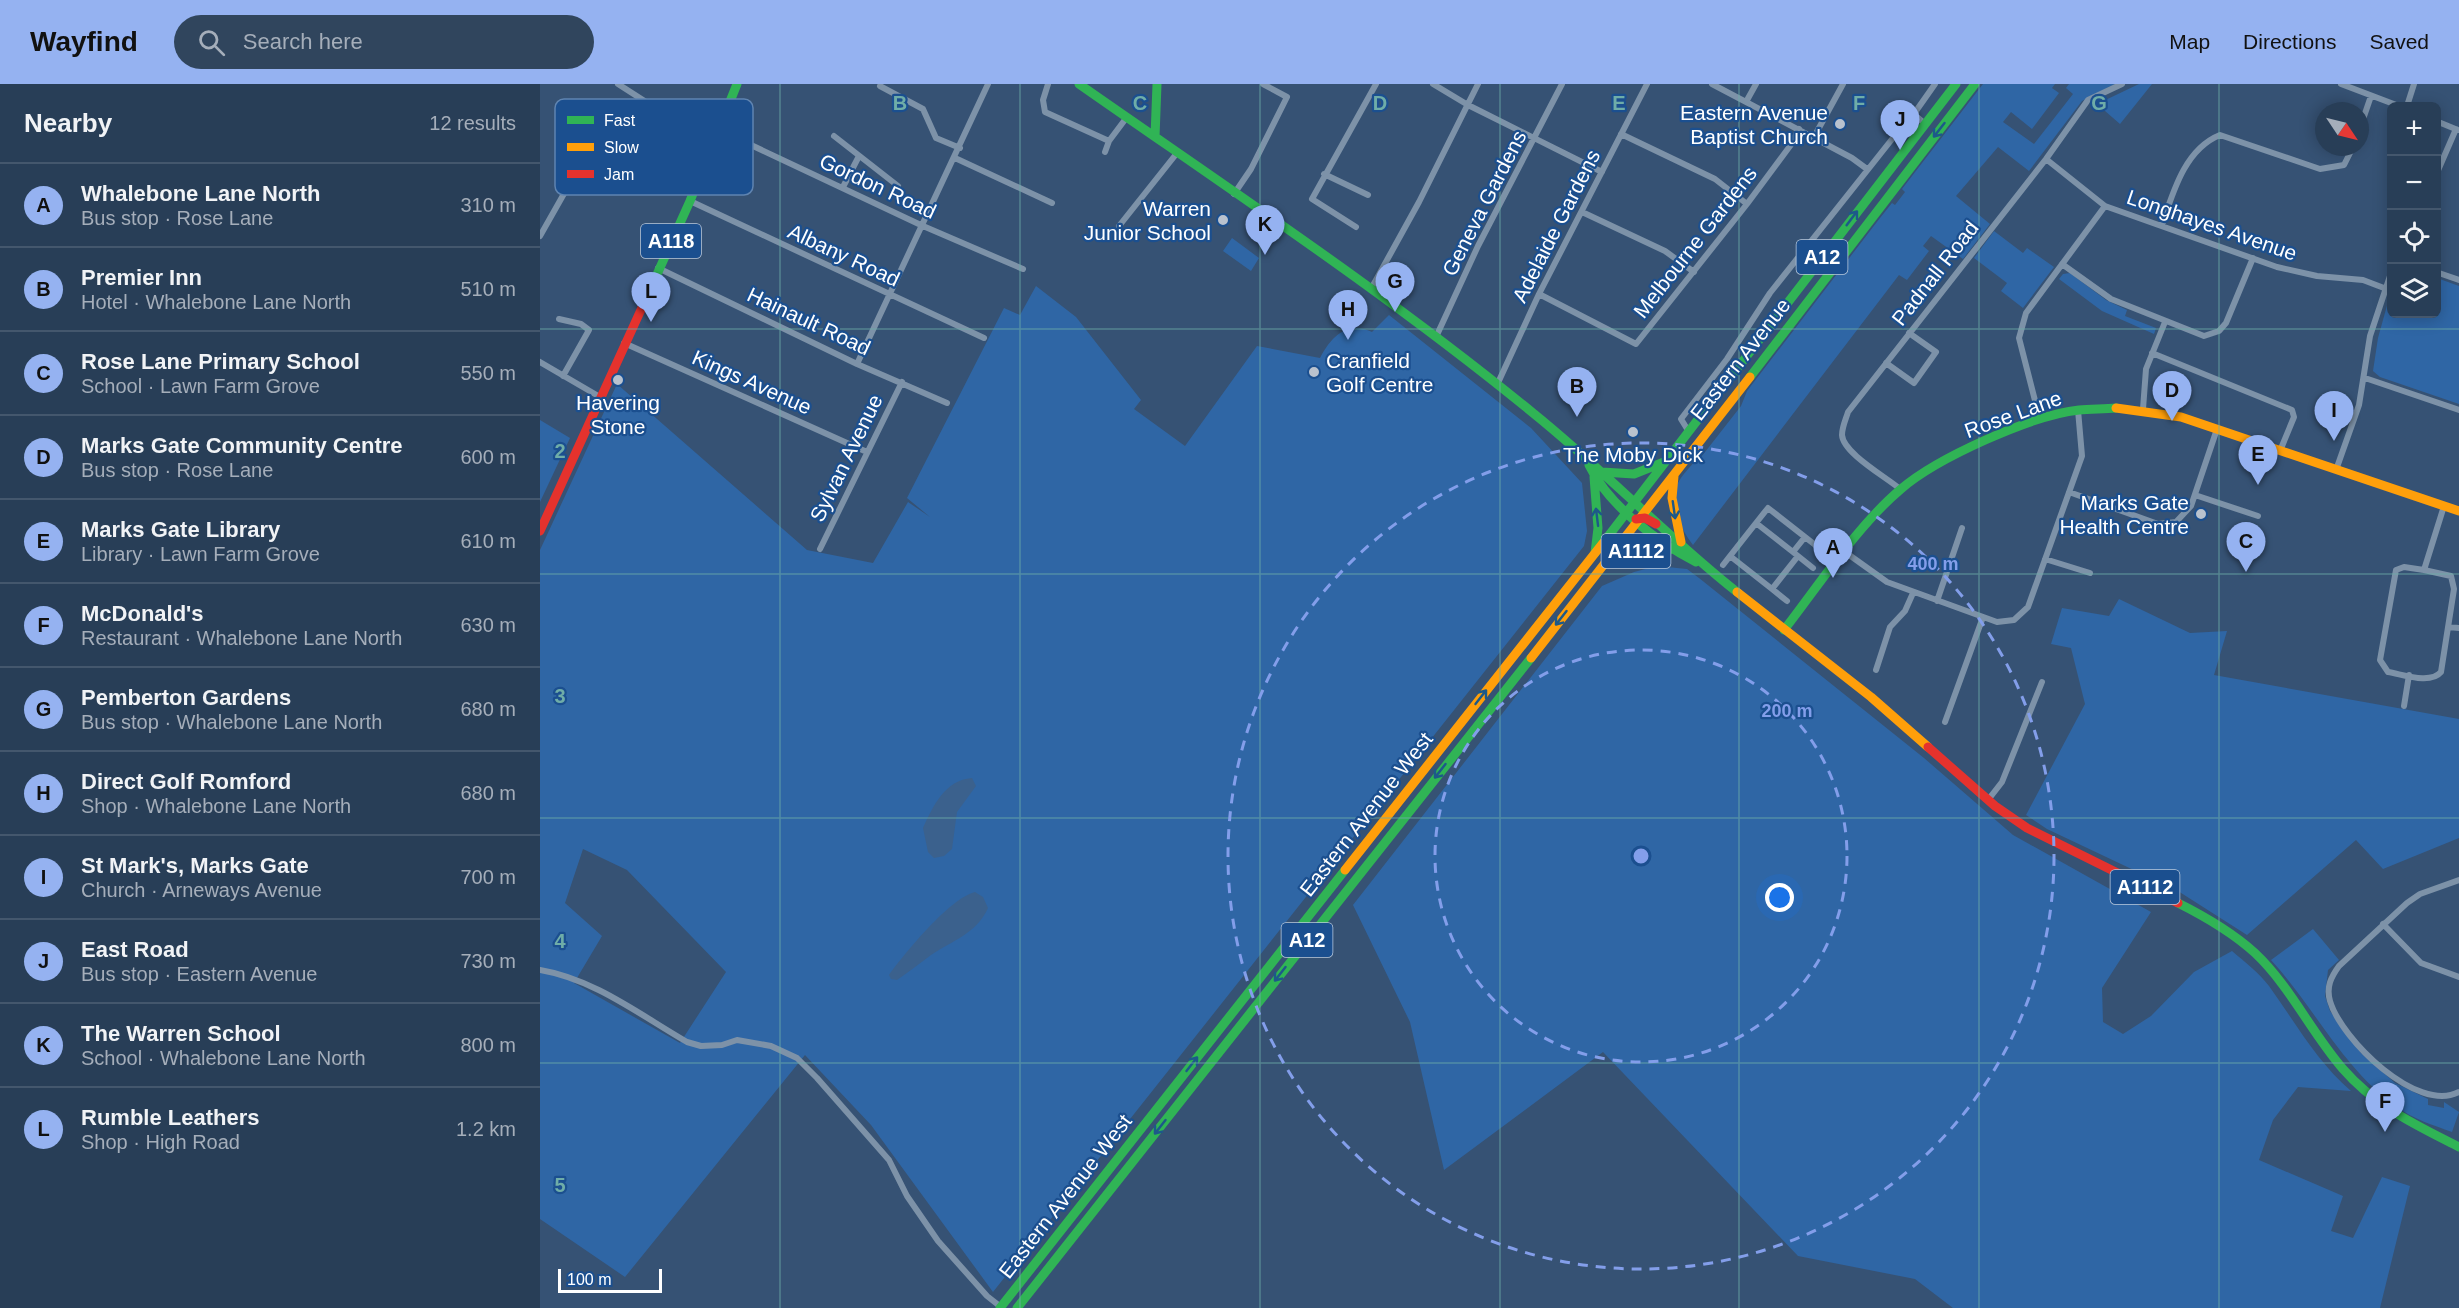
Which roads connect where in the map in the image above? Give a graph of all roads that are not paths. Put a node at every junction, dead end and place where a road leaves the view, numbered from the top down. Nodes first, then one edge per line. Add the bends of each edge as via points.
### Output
1 (618, 84) edge
2 (737, 84) edge
3 (1048, 84) edge
4 (1079, 84) edge
5 (1157, 84) edge
6 (1263, 84) edge
7 (1376, 84) edge
8 (1433, 84) edge
9 (1478, 84) edge
10 (1562, 84) edge
11 (1647, 84) edge
12 (1712, 84) edge
13 (1756, 84) edge
14 (1843, 84) edge
15 (1935, 84) edge
16 (1956, 84) edge
17 (1975, 84) edge
18 (2122, 84) edge
19 (2341, 84) edge
20 (2414, 84) edge
21 (988, 85) edge
22 (880, 86) dead end
23 (2371, 96) junction
24 (641, 99) edge
25 (731, 99) edge
26 (1746, 102) junction
27 (2369, 102) edge
28 (2388, 102) edge
29 (2408, 102) edge
30 (1468, 105) junction
31 (1127, 117) junction
32 (1908, 119) dead end
33 (2441, 123) edge
34 (1925, 124) junction
35 (1799, 129) junction
36 (2457, 129) edge
37 (1621, 134) junction
38 (834, 136) dead end
39 (1155, 137) junction
40 (1814, 137) junction
41 (1535, 138) junction
42 (1109, 141) junction
43 (753, 146) edge
44 (960, 148) junction
45 (1105, 152) dead end
46 (1177, 153) junction
47 (859, 156) junction
48 (2348, 156) edge
49 (955, 158) junction
50 (2046, 159) junction
51 (2441, 164) edge
52 (1868, 169) junction
53 (1602, 172) junction
54 (1324, 174) junction
55 (898, 186) dead end
56 (843, 187) junction
57 (1234, 194) junction
58 (563, 195) edge
59 (692, 195) edge
60 (1368, 195) dead end
61 (690, 201) junction
62 (1052, 203) dead end
63 (1747, 204) junction
64 (2105, 206) junction
65 (1582, 212) junction
66 (2162, 225) junction
67 (923, 226) junction
68 (1119, 226) dead end
69 (1356, 226) dead end
70 (540, 236) edge
71 (2253, 258) junction
72 (2062, 264) junction
73 (658, 267) junction
74 (1023, 269) dead end
75 (1694, 272) junction
76 (2441, 274) edge
77 (2387, 280) edge
78 (2459, 280) edge
79 (2384, 288) junction
80 (1371, 289) junction
81 (1539, 294) junction
82 (889, 295) junction
83 (559, 319) dead end
84 (1793, 320) junction
85 (2165, 322) junction
86 (1909, 333) junction
87 (984, 338) dead end
88 (1436, 338) junction
89 (624, 342) junction
90 (2152, 353) junction
91 (540, 362) edge
92 (857, 363) junction
93 (1886, 363) junction
94 (563, 376) junction
95 (2365, 378) junction
96 (902, 382) junction
97 (1497, 385) junction
98 (600, 397) junction
99 (947, 403) dead end
100 (2143, 409) junction
101 (2078, 410) junction
102 (2459, 410) edge
103 (2040, 420) junction
104 (2217, 429) junction
105 (1689, 432) junction
106 (2280, 451) junction
107 (867, 453) junction
108 (1670, 457) junction
109 (1677, 470) junction
110 (2336, 470) junction
111 (1597, 474) junction
112 (1900, 489) junction
113 (2069, 492) junction
114 (2195, 495) junction
115 (2444, 506) junction
116 (2459, 511) edge
117 (1635, 512) junction
118 (2258, 516) dead end
119 (1756, 523) junction
120 (1962, 528) dead end
121 (540, 531) edge
122 (1805, 537) junction
123 (820, 549) dead end
124 (1683, 551) junction
125 (1845, 552) junction
126 (1796, 554) junction
127 (1593, 556) junction
128 (1730, 556) junction
129 (2045, 559) junction
130 (1837, 562) junction
131 (1723, 565) dead end
132 (1813, 568) dead end
133 (2424, 570) junction
134 (1597, 572) junction
135 (2090, 573) dead end
136 (1772, 590) junction
137 (1913, 592) junction
138 (1787, 601) dead end
139 (1937, 601) junction
140 (1983, 618) junction
141 (2448, 627) junction
142 (2459, 628) edge
143 (1784, 630) junction
144 (1527, 639) junction
145 (1876, 670) dead end
146 (2409, 675) junction
147 (2042, 682) dead end
148 (2404, 706) dead end
149 (1944, 722) dead end
150 (1989, 800) junction
151 (2459, 880) edge
152 (2383, 924) junction
153 (540, 970) edge
154 (2459, 977) edge
155 (2459, 1092) edge
156 (2459, 1147) edge
157 (998, 1306) edge
158 (1017, 1308) edge

1 - 24 street
2 - 25 main road, A118
3 - 42 street via 1043,100 1045,112
4 - 31 main road, A1112
5 - 39 main road
6 - 57 street via 1287,97
7 - 54 street
8 - 30 street
9 - 30 street
10 - 41 street, Geneva Gardens
11 - 37 street, Adelaide Gardens
12 - 26 street
13 - 26 street
14 - 40 street
15 - 34 street via 1915,113
16 - 34 main road, Eastern Avenue / A12
17 -> 84 main road, Eastern Avenue / A12
18 - 50 street, Padnall Road via 2088,100
19 - 23 street
20 - 29 street
21 - 44 street
22 - 44 street via 918,105 926,113 936,138
23 - 27 street
23 - 28 street
26 - 35 street
30 - 41 street
30 - 80 street
31 - 39 main road, A1112
31 - 42 street
32 - 52 street
33 - 36 street
105 -> 34 main road, Eastern Avenue / A12
35 - 40 street
35 - 63 street, Melbourne Gardens
36 - 51 street
37 - 53 street, Adelaide Gardens
37 - 63 street via 1715,179
38 - 47 street
39 - 46 main road, A1112
40 - 52 street
41 - 53 street
41 - 88 street, Geneva Gardens via 1478,246
42 - 45 street
43 - 56 street, Gordon Road
44 - 49 street
46 - 57 main road, A1112
46 - 68 street
47 - 55 street
47 - 56 street
48 - 66 street via 2344,165 2320,169 2220,135 2207,140 2191,158
49 - 62 street
49 - 67 street
50 - 64 street, Longhayes Avenue
50 - 86 street, Padnall Road
52 - 105 street, Eastern Avenue via 1770,293 1681,419
53 - 65 street, Adelaide Gardens
54 - 60 street
54 - 69 street via 1312,199
56 - 67 street, Gordon Road
57 - 80 main road, A1112
58 - 70 street
59 - 61 main road, A118
61 - 73 main road, A118
61 - 82 street, Albany Road
63 - 75 street, Melbourne Gardens
64 - 66 street, Longhayes Avenue
64 - 72 street
65 - 75 street via 1665,251
65 - 81 street, Adelaide Gardens
66 - 71 street, Longhayes Avenue
67 - 74 street, Gordon Road
67 - 82 street
71 - 79 street, Longhayes Avenue via 2297,272 2363,280
71 - 85 street via 2219,332 2200,336
72 - 85 street via 2111,299
72 - 103 street via 2026,313 2019,338
73 - 89 main road, A118
73 - 92 street, Hainault Road
75 - 81 street, Melbourne Gardens via 1636,344
76 - 78 street
77 - 79 street
79 - 95 street via 2370,336
80 - 88 main road, A1112
81 - 97 street, Adelaide Gardens
82 - 87 street, Albany Road
82 - 92 street
83 - 94 street via 589,330
84 - 109 main road, Eastern Avenue / A12
84 - 117 main road, A12 via 1766,346
85 - 90 street
86 - 93 street, Padnall Road
86 - 93 street via 1936,352 1914,383
88 - 97 main road, A1112
89 - 98 main road, A118
89 - 107 street, Kings Avenue
90 - 100 street via 2145,375
90 - 106 street via 2292,410 2294,417
91 - 94 street
92 - 96 street, Hainault Road
93 - 112 street, Padnall Road via 1848,412 1842,435 1855,455
94 - 98 street
95 - 102 street
95 - 110 street
96 - 99 street, Hainault Road
96 - 107 street, Sylvan Avenue
97 - 111 main road, A1112 via 1535,414
98 - 121 main road, A118
100 - 101 main road, Rose Lane
100 - 104 main road, Rose Lane
101 - 103 main road, Rose Lane
101 - 113 street via 2082,456
103 - 112 main road, Rose Lane via 1940,461
104 - 106 main road, Rose Lane
104 - 114 street
105 - 108 main road, Eastern Avenue / A12
106 - 110 main road, Rose Lane
107 - 123 street, Sylvan Avenue
108 - 111 main road via 1658,466 1629,474
108 - 117 main road, Eastern Avenue / A12 via 1642,492
109 - 117 main road, Eastern Avenue / A12
109 -> 124 main road, A1112 via 1672,498
110 - 115 main road, Rose Lane
111 - 117 main road, A1112
127 -> 111 main road, A1112 via 1598,528
112 - 125 main road, Rose Lane
113 - 114 street via 2158,524 2176,522 2185,516
113 - 129 street
114 - 118 street
115 - 116 main road, Rose Lane
115 - 133 street
117 - 124 main road, A1112
117 - 124 main road, A1112 via 1656,524
117 - 127 main road, Eastern Avenue West / A12
117 - 134 main road, Eastern Avenue West / A12 via 1628,534
117 - 144 main road, A12 via 1572,591
119 - 122 street via 1768,508
119 - 126 street
119 - 128 street
120 - 139 street
122 - 126 street
122 - 130 street
124 - 134 main road, A1112 via 1633,551 1614,558
124 - 143 main road, A1112
125 - 130 main road, Rose Lane
125 - 137 street via 1887,582
126 - 132 street
126 - 136 street
127 - 144 main road, Eastern Avenue West / A12
128 - 131 street
128 - 136 street
129 - 135 street
129 - 140 street via 2024,613 2005,622
130 - 143 main road, Rose Lane
133 - 141 street via 2453,578
133 - 146 street via 2396,570 2380,660 2388,672
134 -> 158 main road, Eastern Avenue West / A12
136 - 138 street
137 - 139 street
137 - 145 street via 1905,611 1890,627
139 - 140 street
140 - 149 street
141 - 142 street
141 - 146 street via 2437,676 2428,679
143 - 150 main road, A1112 via 1871,697
157 -> 144 main road, Eastern Avenue West / A12
146 - 148 street
147 - 150 street via 2002,782
150 - 156 main road, A1112 via 2027,828 2184,906 2255,953 2343,1070 2380,1104
151 - 152 street via 2420,894
152 - 154 street via 2421,963
152 - 155 street via 2339,966 2331,978 2330,1001 2361,1048 2394,1077 2428,1095 2446,1097
153 - 157 street via 585,982 687,1042 701,1046 737,1040 771,1046 796,1058 889,1160 907,1196 938,1241

